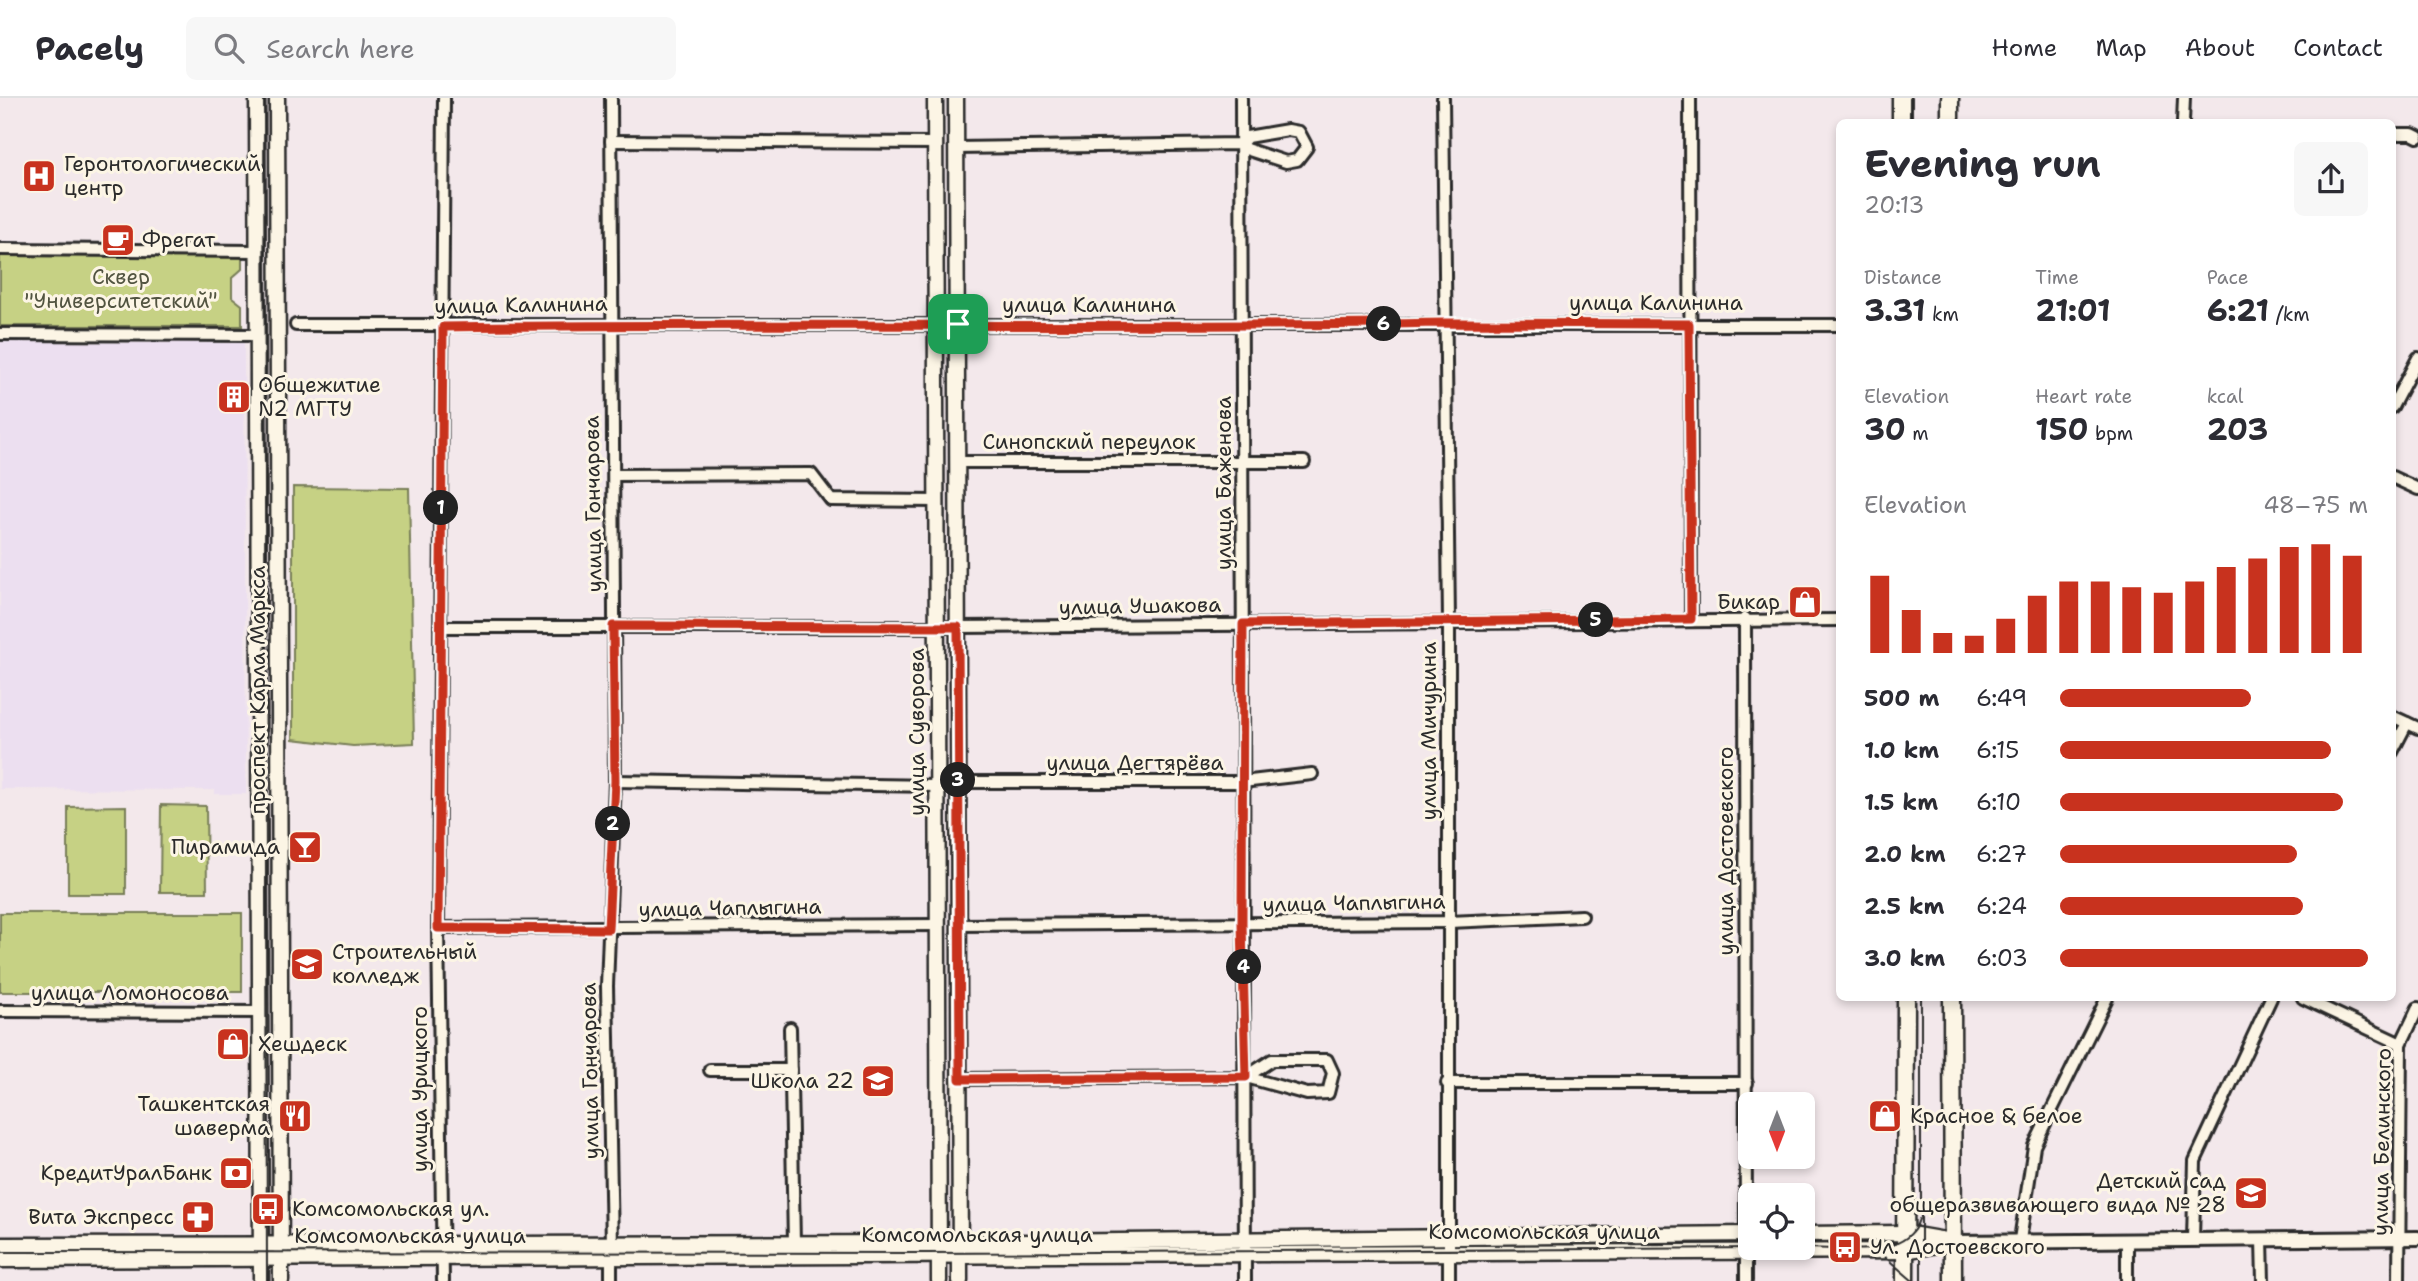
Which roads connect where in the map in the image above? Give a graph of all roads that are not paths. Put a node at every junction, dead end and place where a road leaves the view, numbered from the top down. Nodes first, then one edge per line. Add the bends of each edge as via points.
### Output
1 (257, 98) edge
2 (277, 98) edge
3 (444, 98) edge
4 (611, 98) edge
5 (935, 98) edge
6 (956, 98) edge
7 (1241, 98) edge
8 (1443, 98) edge
9 (1690, 98) edge
10 (1901, 98) edge
11 (1950, 98) edge
12 (2183, 98) edge
13 (1901, 119) edge
14 (1950, 119) edge
15 (2183, 119) edge
16 (2396, 134) edge
17 (2418, 137) edge
18 (611, 141) junction
19 (935, 143) junction
20 (1241, 144) junction
21 (956, 148) junction
22 (0, 249) edge
23 (257, 251) junction
24 (1445, 323) junction
25 (611, 324) junction
26 (938, 324) junction
27 (958, 324) junction
28 (1689, 324) junction
29 (296, 325) dead end
30 (1836, 325) edge
31 (443, 327) junction
32 (1242, 327) junction
33 (0, 334) edge
34 (258, 335) junction
35 (278, 335) junction
36 (2418, 358) edge
37 (2396, 399) edge
38 (1243, 460) junction
39 (957, 462) junction
40 (1304, 462) dead end
41 (614, 475) junction
42 (2396, 479) edge
43 (2418, 489) edge
44 (937, 501) junction
45 (1745, 618) junction
46 (1691, 619) junction
47 (1836, 620) edge
48 (1449, 621) junction
49 (1243, 624) junction
50 (613, 626) junction
51 (440, 627) junction
52 (938, 627) junction
53 (958, 627) junction
54 (2396, 718) edge
55 (2407, 723) junction
56 (2418, 728) edge
57 (2396, 744) edge
58 (1312, 774) dead end
59 (615, 781) junction
60 (958, 782) junction
61 (1242, 782) junction
62 (938, 786) junction
63 (1582, 916) dead end
64 (1449, 922) junction
65 (1242, 924) junction
66 (938, 925) junction
67 (959, 925) junction
68 (438, 928) junction
69 (608, 929) junction
70 (1906, 1001) edge
71 (1952, 1001) edge
72 (2106, 1001) edge
73 (2270, 1001) edge
74 (2309, 1001) edge
75 (2418, 1008) edge
76 (0, 1012) edge
77 (260, 1013) junction
78 (790, 1028) dead end
79 (2401, 1044) junction
80 (710, 1070) dead end
81 (791, 1070) junction
82 (1246, 1077) junction
83 (960, 1079) junction
84 (1447, 1083) junction
85 (1747, 1083) junction
86 (1748, 1183) edge
87 (1905, 1233) junction
88 (1738, 1234) edge
89 (1815, 1234) edge
90 (1449, 1238) junction
91 (2399, 1238) junction
92 (2418, 1238) edge
93 (2193, 1239) junction
94 (2262, 1239) junction
95 (2020, 1240) junction
96 (2127, 1240) junction
97 (1953, 1242) junction
98 (794, 1244) junction
99 (0, 1245) edge
100 (1245, 1247) junction
101 (960, 1249) junction
102 (939, 1250) junction
103 (260, 1251) junction
104 (281, 1251) junction
105 (442, 1251) junction
106 (611, 1251) junction
107 (1738, 1251) edge
108 (1815, 1251) edge
109 (1905, 1251) junction
110 (1449, 1253) junction
111 (0, 1260) edge
112 (1746, 1260) edge
113 (261, 1281) edge
114 (281, 1281) edge
115 (443, 1281) edge
116 (611, 1281) edge
117 (939, 1281) edge
118 (960, 1281) edge
119 (1245, 1281) edge
120 (1449, 1281) edge
121 (1746, 1281) edge
122 (1905, 1281) edge
123 (1953, 1281) edge
124 (2127, 1281) edge
125 (2263, 1281) edge
126 (2399, 1281) edge

1 - 23 main road, проспект Карла Маркса
2 - 35 main road, проспект Карла Маркса
3 - 31 street, улица Урицкого
4 - 18 street, улица Гончарова
5 - 19 main road, улица Суворова
6 - 21 main road, улица Суворова
7 - 20 street, улица Баженова
8 - 24 street, улица Мичурина
9 - 28 street
10 - 13 main road
11 - 14 main road
12 - 15 street
16 - 17 street
18 - 19 street
18 - 25 street, улица Гончарова
19 - 26 main road, улица Суворова
20 - 20 street via 1247,137 1288,130 1298,132 1307,146 1297,160 1286,162
20 - 21 street
20 - 32 street, улица Баженова
21 - 27 main road, улица Суворова
22 - 23 street
23 - 34 main road, проспект Карла Маркса
24 - 28 street, улица Калинина
24 - 32 street, улица Калинина
24 - 48 street, улица Мичурина
25 - 26 street, улица Калинина
25 - 31 street, улица Калинина
25 - 41 street, улица Гончарова
26 - 27 street, улица Калинина
26 - 44 main road, улица Суворова
27 - 32 street, улица Калинина
27 - 39 main road, улица Суворова
28 - 30 street, улица Калинина
28 - 46 street
29 - 31 street, улица Калинина
31 - 51 street, улица Урицкого
32 - 38 street, улица Баженова
33 - 34 street
34 - 35 main road
34 - 77 main road, проспект Карла Маркса
35 - 104 main road, проспект Карла Маркса
36 - 37 street
38 - 39 street, Синопский переулок
38 - 40 street, Синопский переулок
38 - 49 street, улица Баженова
39 - 53 main road, улица Суворова
41 - 44 street via 811,474 831,500
41 - 50 street, улица Гончарова
42 - 43 street
44 - 52 main road, улица Суворова
45 - 46 street, улица Ушакова
45 - 47 street, улица Ушакова
45 - 85 street, улица Достоевского
46 - 48 street, улица Ушакова
48 - 49 street, улица Ушакова
48 - 64 street, улица Мичурина
49 - 53 street, улица Ушакова
49 - 61 street, улица Баженова
50 - 51 street, улица Ушакова
50 - 52 street, улица Ушакова
50 - 59 street, улица Гончарова
51 - 68 street, улица Урицкого
52 - 53 street, улица Ушакова
52 - 62 main road, улица Суворова
53 - 60 main road, улица Суворова
54 - 55 street
55 - 56 street
55 - 57 street
58 - 61 street, улица Дегтярёва
59 - 62 street
59 - 69 street, улица Гончарова
60 - 61 street, улица Дегтярёва
60 - 67 main road, улица Суворова
61 - 65 street, улица Баженова
62 - 66 main road, улица Суворова
63 - 64 street, улица Чаплыгина
64 - 65 street, улица Чаплыгина
64 - 84 street, улица Мичурина
65 - 67 street, улица Чаплыгина
65 - 82 street, улица Баженова
66 - 69 street, улица Чаплыгина
66 - 102 main road, улица Суворова
67 - 83 main road, улица Суворова
68 - 69 street, улица Чаплыгина
68 - 105 street, улица Урицкого
69 - 106 street, улица Гончарова
70 - 87 main road
71 - 97 main road
72 - 95 street via 2034,1146
73 - 93 street via 2195,1161
74 - 79 street
75 - 79 street, улица Белинского
76 - 77 street, улица Ломоносова
77 - 103 main road, проспект Карла Маркса
78 - 81 street
79 - 91 street, улица Белинского
80 - 81 street
81 - 98 street
82 - 82 street via 1307,1094 1328,1093 1333,1073 1326,1060 1272,1060
82 - 83 street
82 - 100 street, улица Баженова
83 - 101 main road, улица Суворова
84 - 85 street
84 - 90 street, улица Мичурина
85 - 86 street, улица Достоевского
87 - 89 main road, Комсомольская улица
87 - 97 main road, Комсомольская улица
87 - 109 main road
88 - 90 main road, Комсомольская улица
90 - 100 main road, Комсомольская улица
90 - 110 street, улица Мичурина
91 - 92 street, Комсомольская улица
91 - 94 street, Комсомольская улица
91 - 126 street, улица Белинского
93 - 94 street, Комсомольская улица
93 - 96 street, Комсомольская улица
94 - 125 street
95 - 96 street, Комсомольская улица
95 - 97 street, Комсомольская улица
96 - 124 street
97 - 109 main road, Комсомольская улица
97 - 123 main road
98 - 102 main road, Комсомольская улица
98 - 106 main road, Комсомольская улица
99 - 103 main road, Комсомольская улица
100 - 101 main road, Комсомольская улица
100 - 110 main road, Комсомольская улица
100 - 119 street, улица Баженова
101 - 102 main road, Комсомольская улица
101 - 118 main road, улица Суворова
102 - 106 main road, Комсомольская улица
102 - 117 main road, улица Суворова
103 - 104 main road, Комсомольская улица
103 - 111 main road, Комсомольская улица
103 - 113 main road, проспект Карла Маркса
104 - 105 main road, Комсомольская улица
104 - 114 main road, проспект Карла Маркса
105 - 106 main road, Комсомольская улица
105 - 115 street, улица Урицкого
106 - 116 street, улица Гончарова
107 - 110 main road, Комсомольская улица
108 - 109 main road, Комсомольская улица
109 - 122 main road
110 - 120 street, улица Мичурина
112 - 121 street, улица Достоевского

